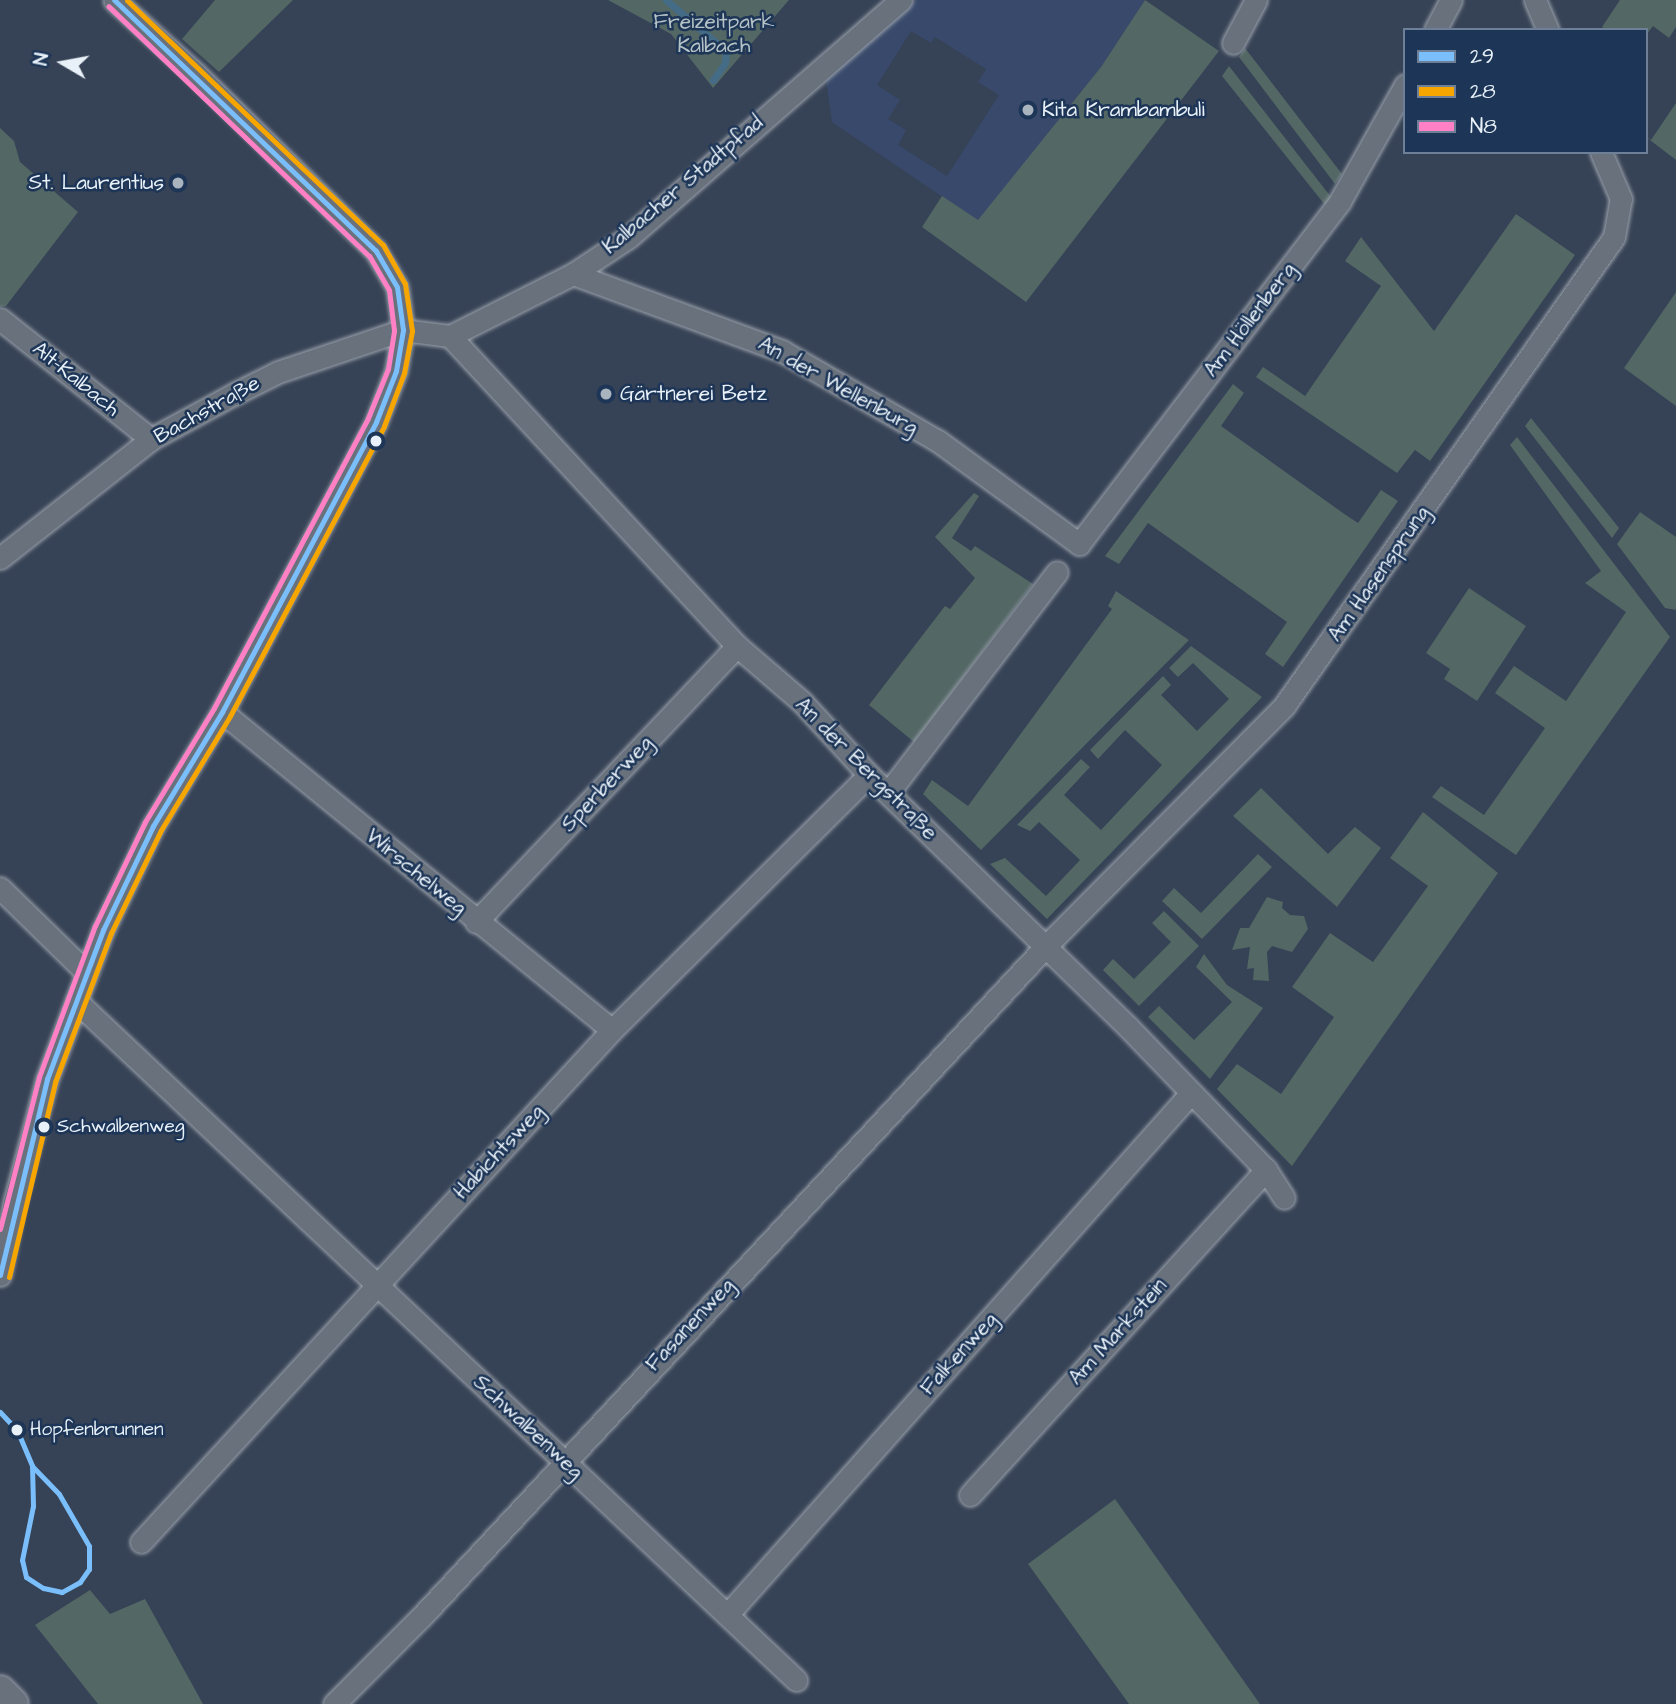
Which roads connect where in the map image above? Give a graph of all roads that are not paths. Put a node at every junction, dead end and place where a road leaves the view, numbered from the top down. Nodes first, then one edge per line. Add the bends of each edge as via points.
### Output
1 (114, 0) edge
2 (901, 0) edge
3 (1256, 0) edge
4 (1451, 0) edge
5 (1535, 0) edge
6 (1436, 28) edge
7 (1547, 28) edge
8 (1233, 43) dead end
9 (1403, 89) edge
10 (1602, 154) edge
11 (573, 274) junction
12 (0, 319) edge
13 (403, 330) junction
14 (450, 336) junction
15 (151, 439) junction
16 (1079, 544) joint
17 (0, 558) edge
18 (1057, 572) dead end
19 (737, 646) junction
20 (222, 712) junction
21 (869, 775) junction
22 (888, 793) junction
23 (0, 888) edge
24 (476, 922) junction
25 (1046, 946) junction
26 (86, 972) junction
27 (76, 1001) junction
28 (612, 1030) junction
29 (1191, 1094) junction
30 (1266, 1170) junction
31 (1284, 1198) dead end
32 (0, 1275) edge
33 (376, 1284) junction
34 (563, 1460) junction
35 (970, 1495) dead end
36 (141, 1542) dead end
37 (727, 1615) junction
38 (796, 1680) dead end
39 (0, 1691) edge
40 (13, 1704) edge
41 (334, 1704) edge

1 - 13 street via 376,251 397,287
2 - 11 street, Kalbacher Stadtpfad via 629,237
3 - 8 street
4 - 6 street
5 - 7 street
9 - 16 street, Am Höllenberg via 1340,201
10 - 25 street, Am Hasensprung via 1621,198 1614,237 1395,551 1284,706
11 - 14 street, Kalbacher Stadtpfad
11 - 16 street, An der Wellenburg via 723,326 793,357 937,441
12 - 15 street, Alt-Kalbach
13 - 14 street
13 - 15 street, Bachstraße via 278,372
13 - 20 street via 396,371 376,422
14 - 19 street, An der Bergstraße
15 - 17 street, Bachstraße
18 - 22 street
19 - 21 street, An der Bergstraße via 802,702
19 - 24 street, Sperberweg
20 - 24 street, Wirschelweg
20 - 26 street via 153,826
21 - 22 street, An der Bergstraße
21 - 28 street, Habichtsweg
22 - 25 street, An der Bergstraße
23 - 26 street
24 - 28 street, Wirschelweg
25 - 29 street, An der Bergstraße
25 - 34 street, Fasanenweg
26 - 27 street
27 - 32 street via 34,1125
27 - 33 street, Schwalbenweg
28 - 33 street, Habichtsweg
29 - 30 street, An der Bergstraße
29 - 37 street, Falkenweg
30 - 31 street, An der Bergstraße
30 - 35 street, Am Markstein
33 - 34 street, Schwalbenweg
33 - 36 street, Habichtsweg
34 - 37 street, Schwalbenweg
34 - 41 street, Fasanenweg via 423,1615
37 - 38 street, Schwalbenweg
39 - 40 main road

